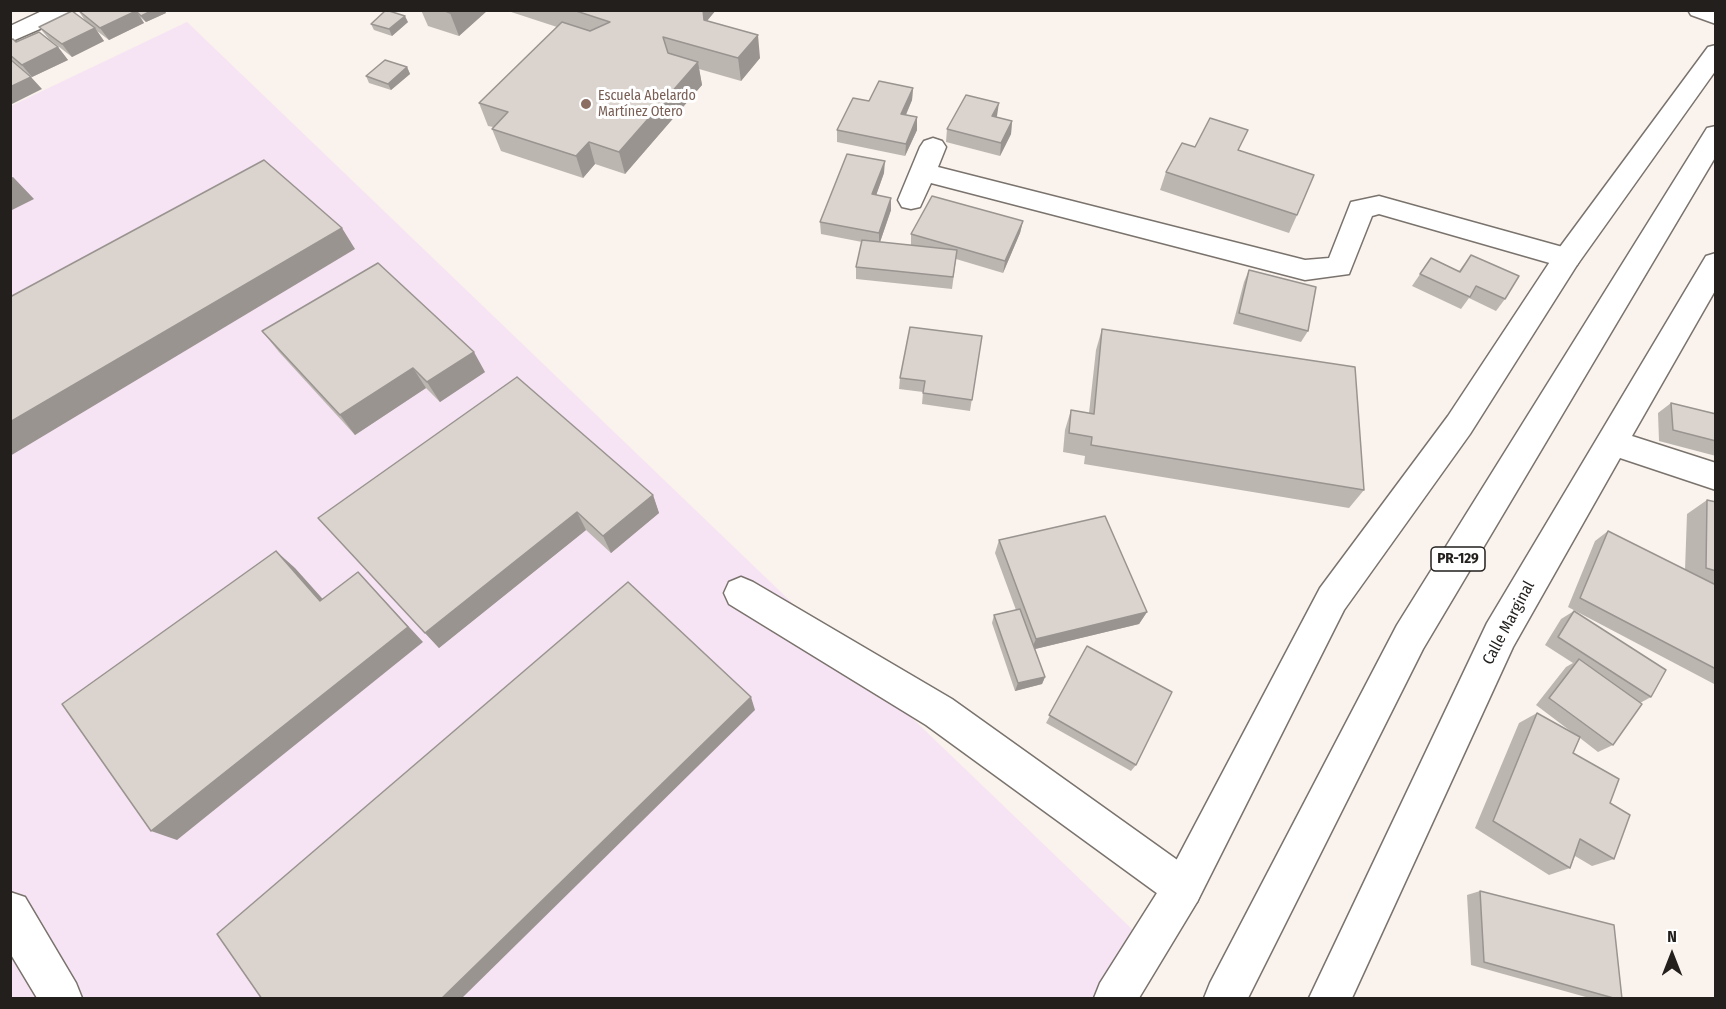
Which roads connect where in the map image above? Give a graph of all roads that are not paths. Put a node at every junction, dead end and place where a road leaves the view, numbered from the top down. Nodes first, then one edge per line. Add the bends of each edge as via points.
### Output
1 (64, 10) edge
2 (1699, 10) edge
3 (1716, 17) edge
4 (13, 34) edge
5 (1716, 52) edge
6 (1716, 134) edge
7 (911, 200) dead end
8 (1567, 258) junction
9 (1716, 263) edge
10 (1612, 442) junction
11 (1716, 477) edge
12 (741, 593) dead end
13 (1183, 888) junction
14 (10, 912) edge
15 (61, 999) edge
16 (1115, 999) edge
17 (1225, 999) edge
18 (1330, 999) edge

1 - 4 main road
2 - 3 main road
5 - 8 main road
6 - 17 main road, PR-129 via 1410,637
7 - 8 main road via 928,160 1305,270 1339,267 1361,209 1379,205
8 - 13 main road via 1459,425 1332,599
9 - 10 main road, Calle Marginal
10 - 11 main road
10 - 18 main road, Calle Marginal via 1500,635
12 - 13 main road via 939,712
13 - 16 main road
14 - 15 main road

